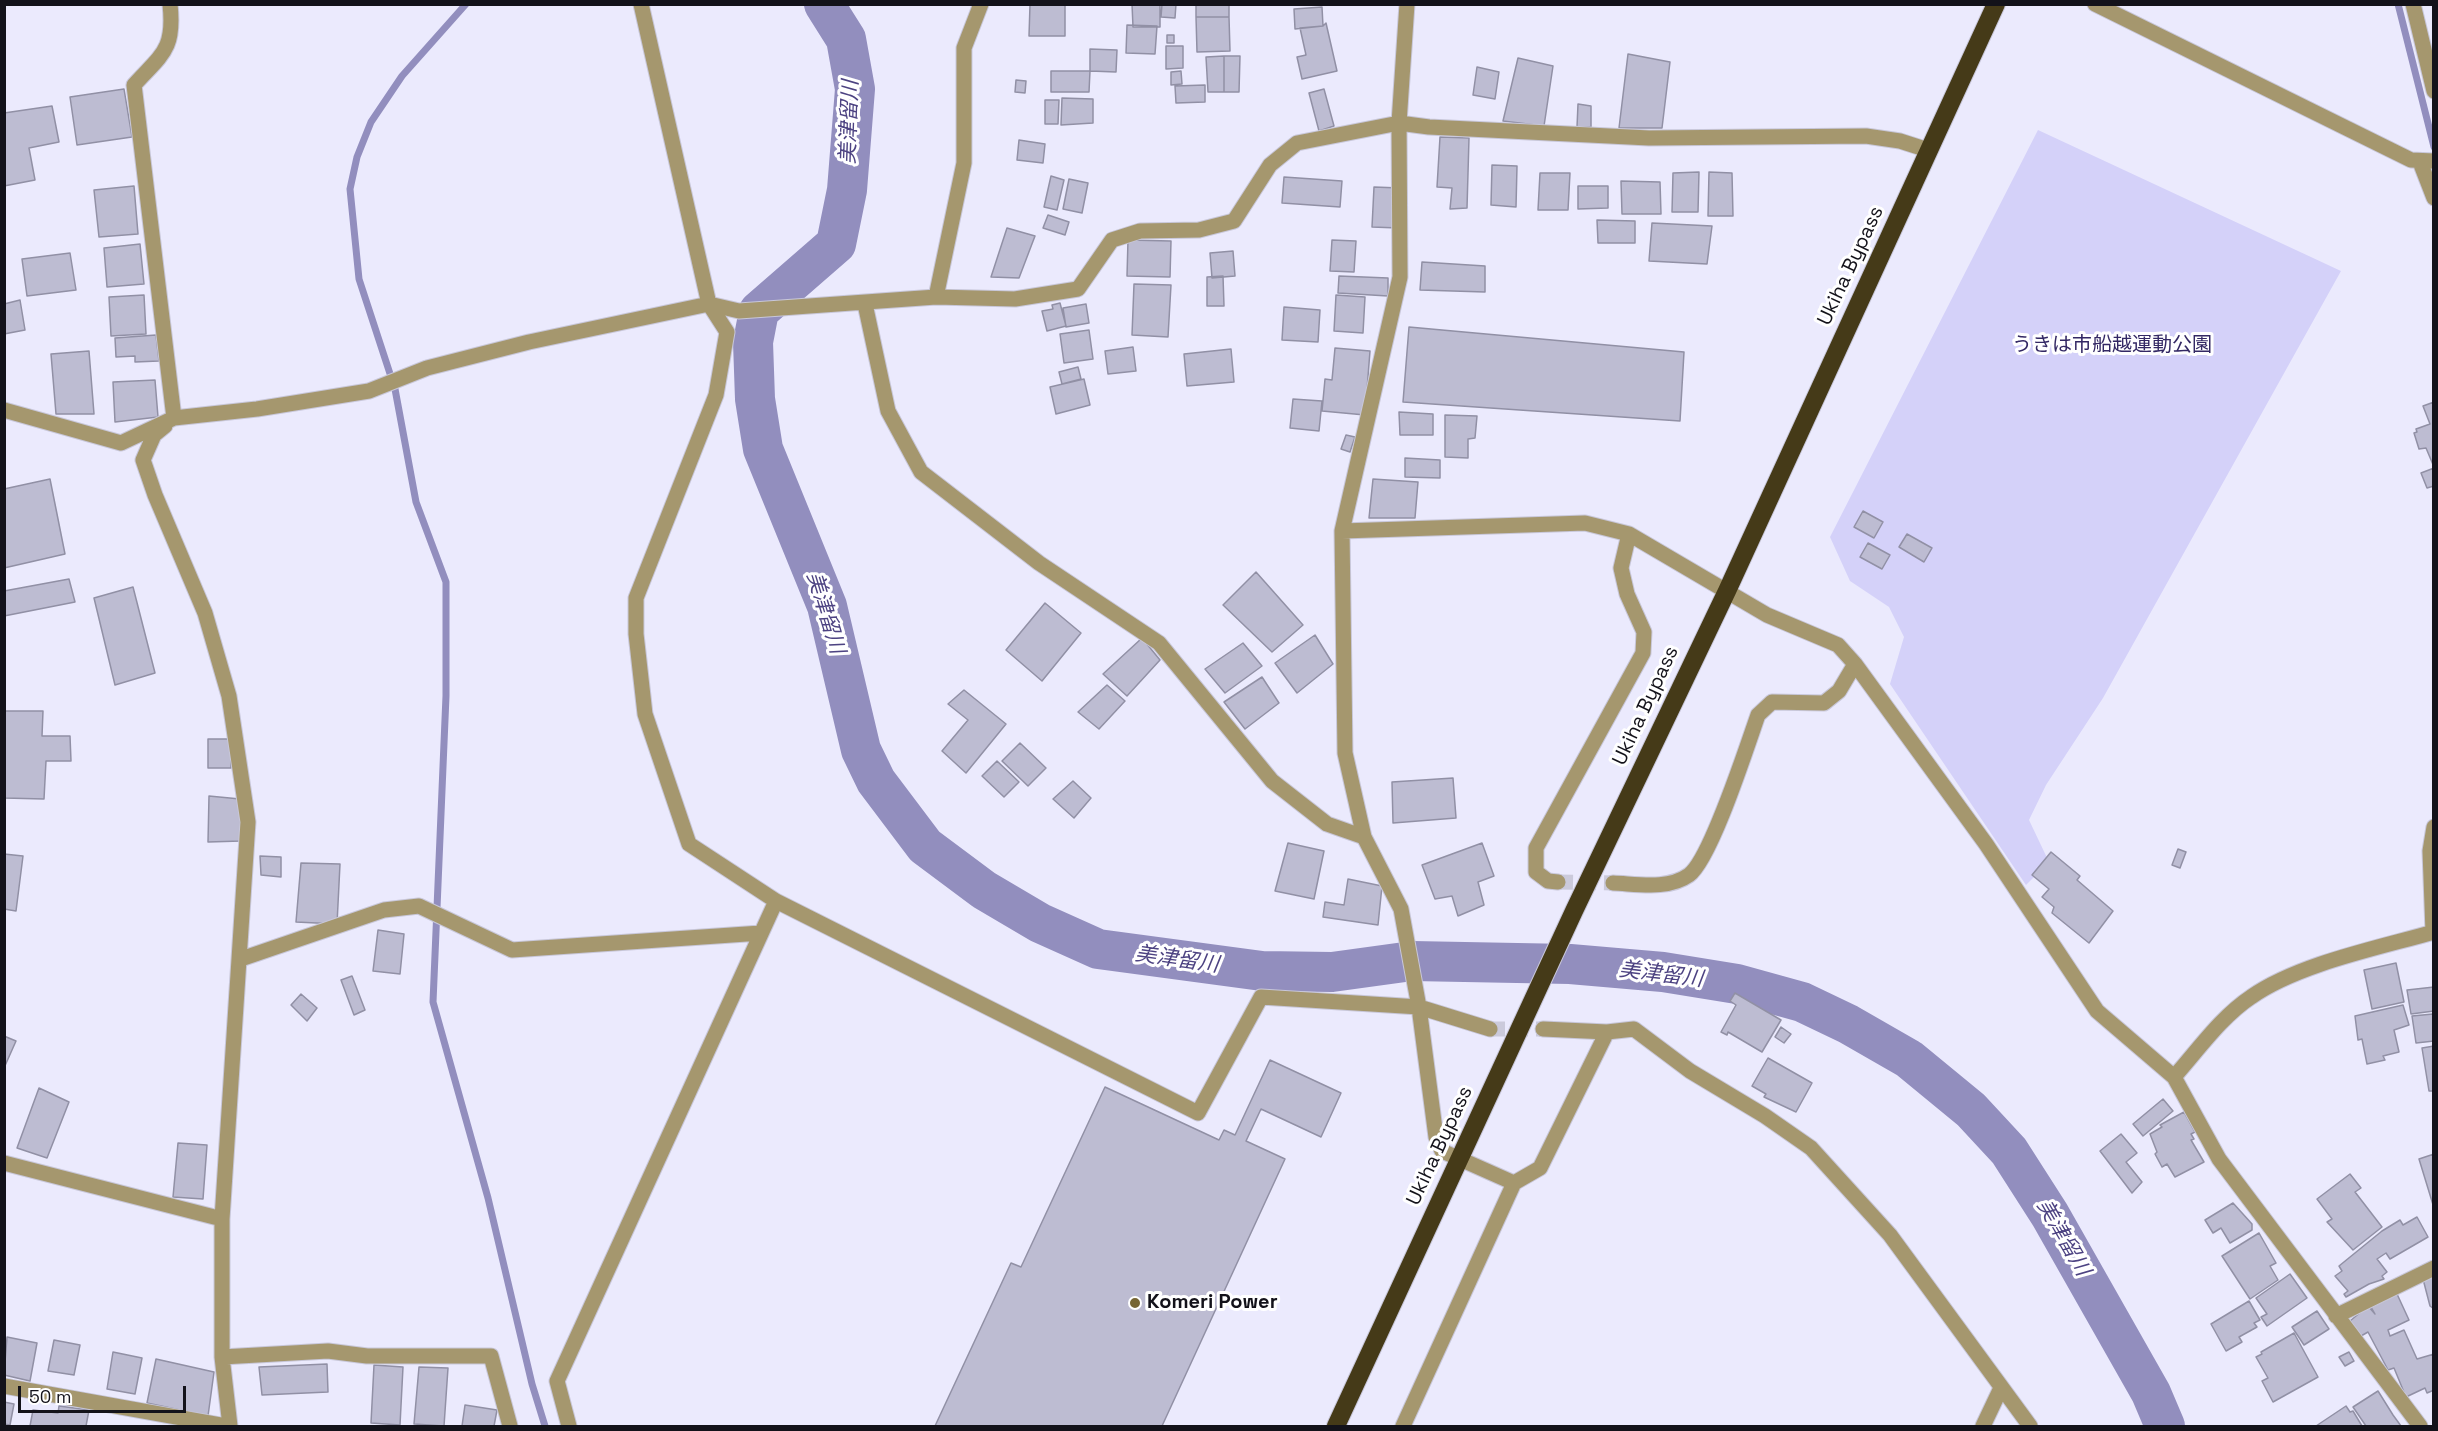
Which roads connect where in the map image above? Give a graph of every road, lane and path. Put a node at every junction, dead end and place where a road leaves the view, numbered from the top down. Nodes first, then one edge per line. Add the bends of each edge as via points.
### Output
1 (170, 4) edge
2 (641, 4) edge
3 (981, 4) edge
4 (1407, 4) edge
5 (1995, 4) edge
6 (2095, 4) edge
7 (2413, 4) edge
8 (2433, 91) edge
9 (1399, 123) junction
10 (1929, 150) junction
11 (2427, 162) edge
12 (2433, 198) edge
13 (936, 297) junction
14 (709, 304) junction
15 (865, 304) junction
16 (4, 410) edge
17 (174, 418) junction
18 (1342, 531) junction
19 (1629, 534) junction
20 (1727, 591) junction
21 (1856, 664) junction
22 (2433, 827) edge
23 (1365, 837) junction
24 (1558, 882) tunnel mouth
25 (1613, 883) tunnel mouth
26 (776, 901) junction
27 (2433, 932) edge
28 (760, 933) junction
29 (241, 959) junction
30 (1419, 1007) junction
31 (1490, 1029) tunnel mouth
32 (1543, 1029) tunnel mouth
33 (1607, 1032) junction
34 (2174, 1077) junction
35 (1458, 1159) junction
36 (4, 1163) edge
37 (1514, 1183) junction
38 (222, 1219) junction
39 (2433, 1268) edge
40 (2337, 1316) junction
41 (222, 1357) junction
42 (4, 1386) edge
43 (2001, 1388) junction
44 (228, 1426) edge
45 (510, 1426) edge
46 (569, 1426) edge
47 (1336, 1426) edge
48 (1403, 1426) edge
49 (1983, 1426) edge
50 (2030, 1426) edge
51 (2420, 1426) edge

1 - 17 street via 172,29 166,49 134,86
2 - 14 street
3 - 13 street via 964,48 964,163
4 - 9 street
5 - 10 highway, Ukiha Bypass
6 - 11 street via 2400,155
7 - 8 street
9 - 10 street via 1649,138 1866,136
9 - 13 street via 1297,143 1270,165 1234,221 1198,230 1140,231 1112,240 1078,289 1015,299
9 - 18 street via 1400,277
10 - 20 highway, Ukiha Bypass
11 - 12 street
13 - 15 street
14 - 15 street via 739,311
14 - 17 street via 427,368 369,391
14 - 26 street via 727,333 716,395 636,598 636,634 645,714 689,844
15 - 23 street via 888,411 921,472 1039,563 1159,643 1272,781 1328,824
16 - 17 street via 121,442
17 - 29 street via 154,435 143,460 205,613 230,696 248,822
18 - 19 street via 1585,523
18 - 23 street via 1345,753
19 - 20 street
19 - 24 street via 1621,568 1627,594 1644,632 1643,653 1536,848 1536,872 1548,881
20 - 21 street via 1767,615 1838,645
20 - 35 highway, Ukiha Bypass
21 - 25 street via 1839,691 1824,703 1772,702 1758,715 1707,851 1690,874 1666,885
21 - 34 street via 1986,844 2097,1011
22 - 27 street
23 - 30 street via 1401,909
26 - 28 street
26 - 30 street via 1198,1113 1261,997
27 - 34 street via 2297,973 2252,996 2234,1010
28 - 29 street via 512,950 419,906 384,910
28 - 46 street via 557,1381
29 - 38 street
30 - 31 street
30 - 35 street via 1436,1137 1442,1151
32 - 33 street
33 - 37 street via 1540,1168
33 - 43 street via 1634,1029 1690,1071 1811,1148 1890,1235
34 - 40 street via 2219,1159
35 - 37 street
35 - 47 highway, Ukiha Bypass
36 - 38 street
37 - 48 street
38 - 41 street
39 - 40 street
40 - 51 street
41 - 44 street
41 - 45 street via 327,1351 367,1356 490,1356
42 - 44 street
43 - 49 street
43 - 50 street

